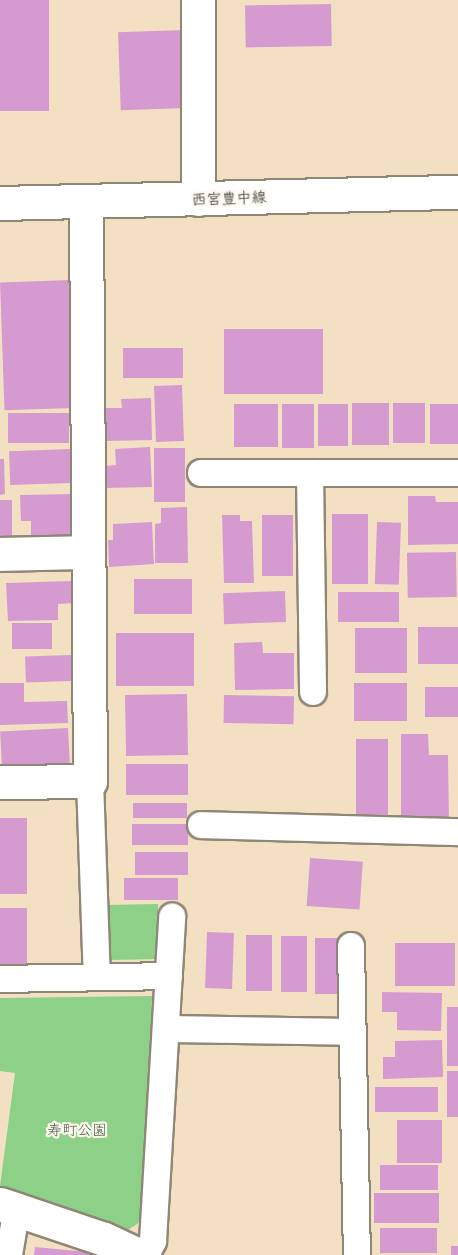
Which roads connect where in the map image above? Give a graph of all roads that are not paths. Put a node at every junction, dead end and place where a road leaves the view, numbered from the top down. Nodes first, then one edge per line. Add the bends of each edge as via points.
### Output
1 (198, 0) edge
2 (458, 192) edge
3 (198, 199) junction
4 (86, 201) junction
5 (0, 203) edge
6 (201, 473) dead end
7 (310, 473) junction
8 (458, 473) edge
9 (88, 552) junction
10 (0, 554) edge
11 (313, 692) dead end
12 (90, 781) junction
13 (0, 782) edge
14 (201, 825) dead end
15 (458, 832) edge
16 (172, 917) dead end
17 (351, 946) dead end
18 (169, 976) junction
19 (97, 977) junction
20 (0, 979) edge
21 (167, 1029) junction
22 (353, 1032) junction
23 (9, 1206) edge
24 (9, 1255) edge
25 (138, 1255) edge
26 (146, 1255) edge
27 (357, 1255) edge

1 - 3 street
2 - 3 street, 西宮豊中線
3 - 4 street, 西宮豊中線
4 - 5 street, 西宮豊中線
4 - 9 street
6 - 7 lane
7 - 8 lane
7 - 11 lane
9 - 10 street
9 - 12 street
12 - 13 street
12 - 19 lane
14 - 15 lane
16 - 18 lane
17 - 22 lane
18 - 19 lane
18 - 21 lane
19 - 20 lane
21 - 22 lane
21 - 26 lane via 153,1241
22 - 27 lane
23 - 24 lane
23 - 25 street

